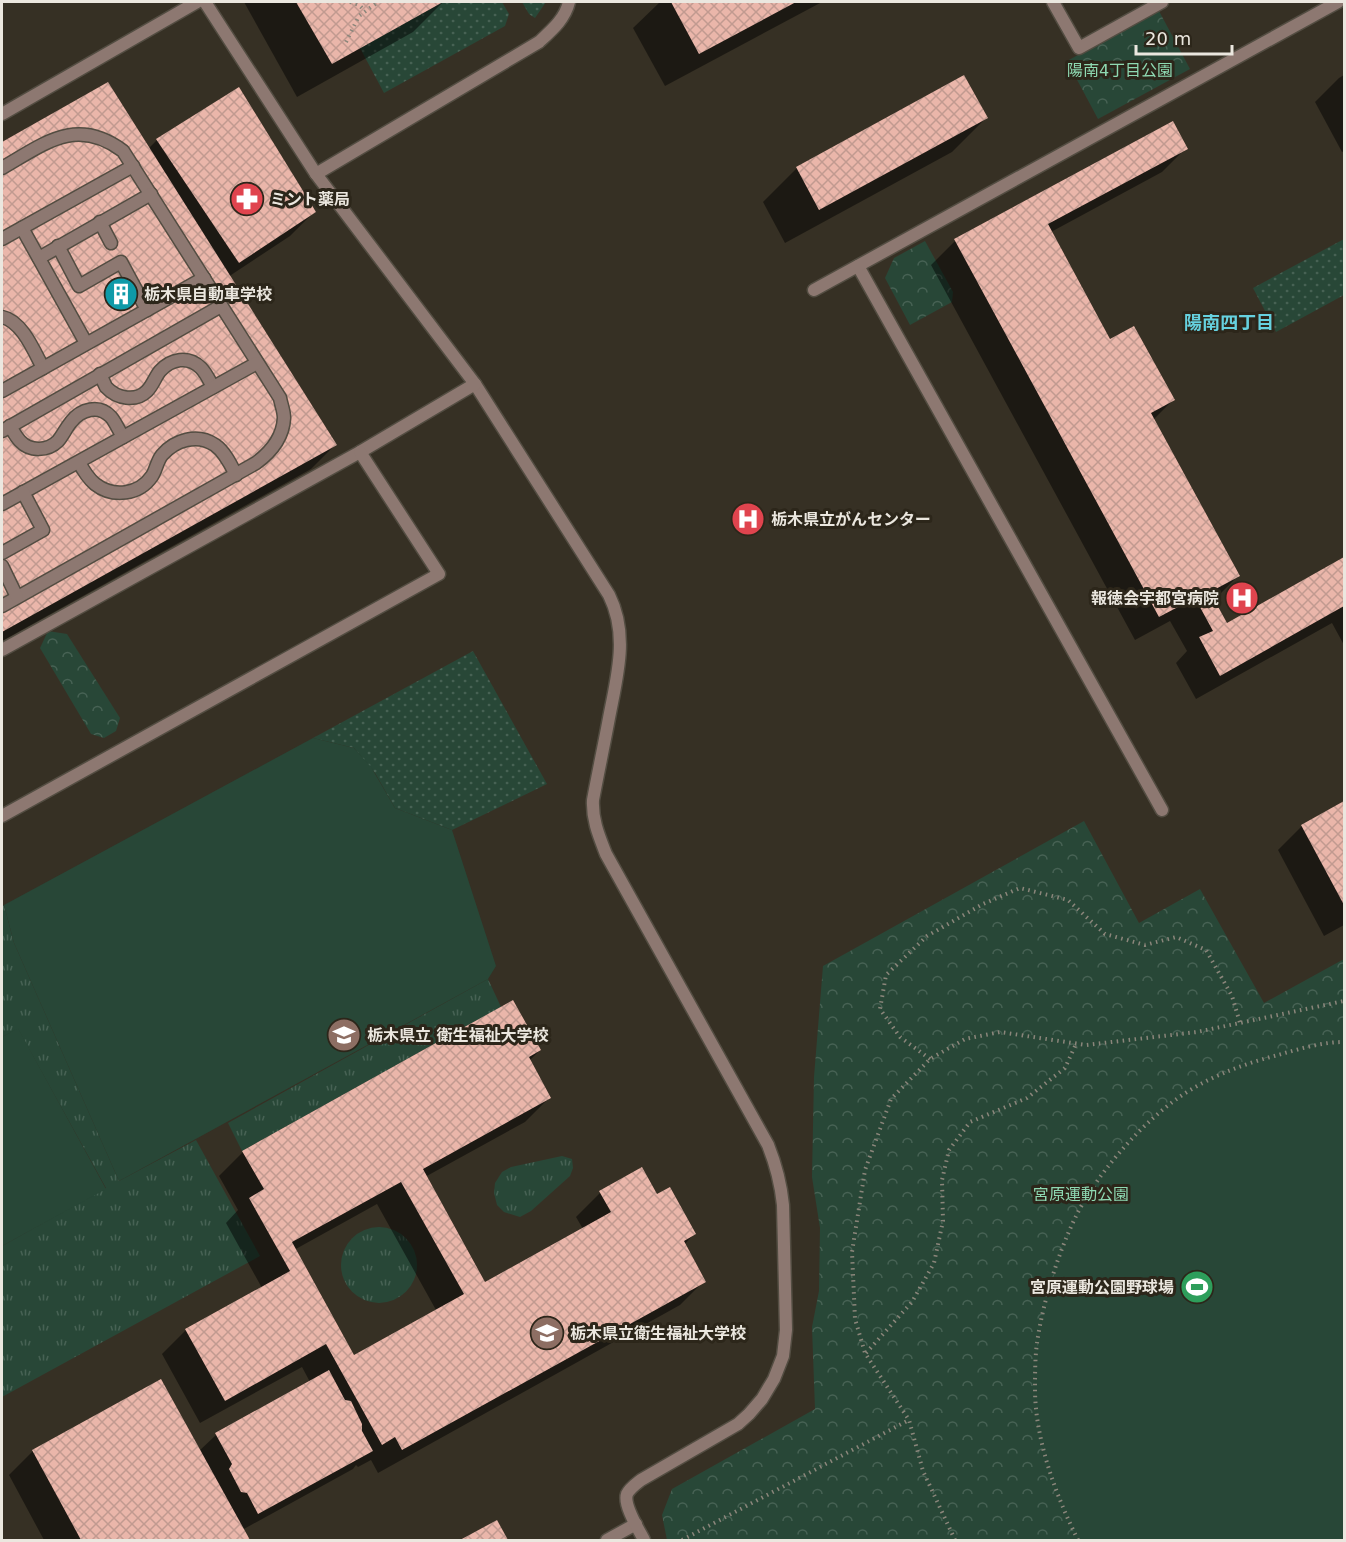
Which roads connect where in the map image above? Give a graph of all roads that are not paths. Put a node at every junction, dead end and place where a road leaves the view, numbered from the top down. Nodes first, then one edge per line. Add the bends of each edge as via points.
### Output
1 (197, 2) edge
2 (205, 2) edge
3 (569, 2) edge
4 (1053, 2) edge
5 (1162, 2) edge
6 (1338, 2) edge
7 (2, 114) edge
8 (133, 166) junction
9 (2, 168) edge
10 (316, 174) junction
11 (151, 194) junction
12 (100, 222) junction
13 (22, 228) junction
14 (2, 239) edge
15 (111, 243) dead end
16 (58, 246) junction
17 (39, 258) junction
18 (858, 266) junction
19 (204, 278) junction
20 (814, 290) dead end
21 (221, 306) junction
22 (147, 310) junction
23 (2, 317) edge
24 (86, 343) junction
25 (257, 363) junction
26 (43, 368) junction
27 (100, 374) junction
28 (475, 384) junction
29 (213, 387) junction
30 (2, 391) edge
31 (6, 428) edge
32 (123, 437) junction
33 (360, 452) junction
34 (79, 462) junction
35 (236, 475) junction
36 (23, 492) junction
37 (2, 504) edge
38 (2, 553) edge
39 (2, 566) edge
40 (17, 597) junction
41 (2, 606) edge
42 (2, 650) edge
43 (1162, 810) dead end
44 (2, 816) edge
45 (636, 1524) junction
46 (607, 1540) edge
47 (644, 1540) edge

1 - 7 street
2 - 10 street
3 - 10 street via 560,21 540,42
4 - 5 street via 1079,48
6 - 18 street
8 - 9 street via 111,142 74,134 53,140
8 - 11 street
8 - 13 street
10 - 28 street
11 - 12 street
11 - 19 street
12 - 15 street
12 - 16 street
13 - 14 street
13 - 17 street
16 - 17 street
16 - 22 street via 79,286 121,262
17 - 24 street
18 - 20 street
18 - 43 street
19 - 21 street
19 - 22 street
21 - 25 street
21 - 27 street
22 - 24 street
23 - 26 street via 22,330
24 - 26 street
25 - 29 street
25 - 35 street via 280,398 284,417 281,434 270,453
26 - 30 street
27 - 29 street via 113,392 132,398 149,390 170,362 192,361
27 - 31 street
28 - 33 street
28 - 45 street via 616,610 621,655 593,800 595,828 768,1145 782,1196 786,1330 783,1356 774,1379 762,1399 738,1424 630,1489 626,1503
29 - 32 street
31 - 32 street via 21,443 41,449 57,442 79,413 91,409 110,416
32 - 34 street
33 - 42 street
33 - 44 street via 439,574
34 - 35 street via 96,484 108,492 122,493 136,490 152,476 160,456 174,444 201,438 216,445
34 - 36 street
35 - 40 street
36 - 37 street
36 - 38 street via 43,530
39 - 40 street
40 - 41 street
45 - 46 street
45 - 47 street

